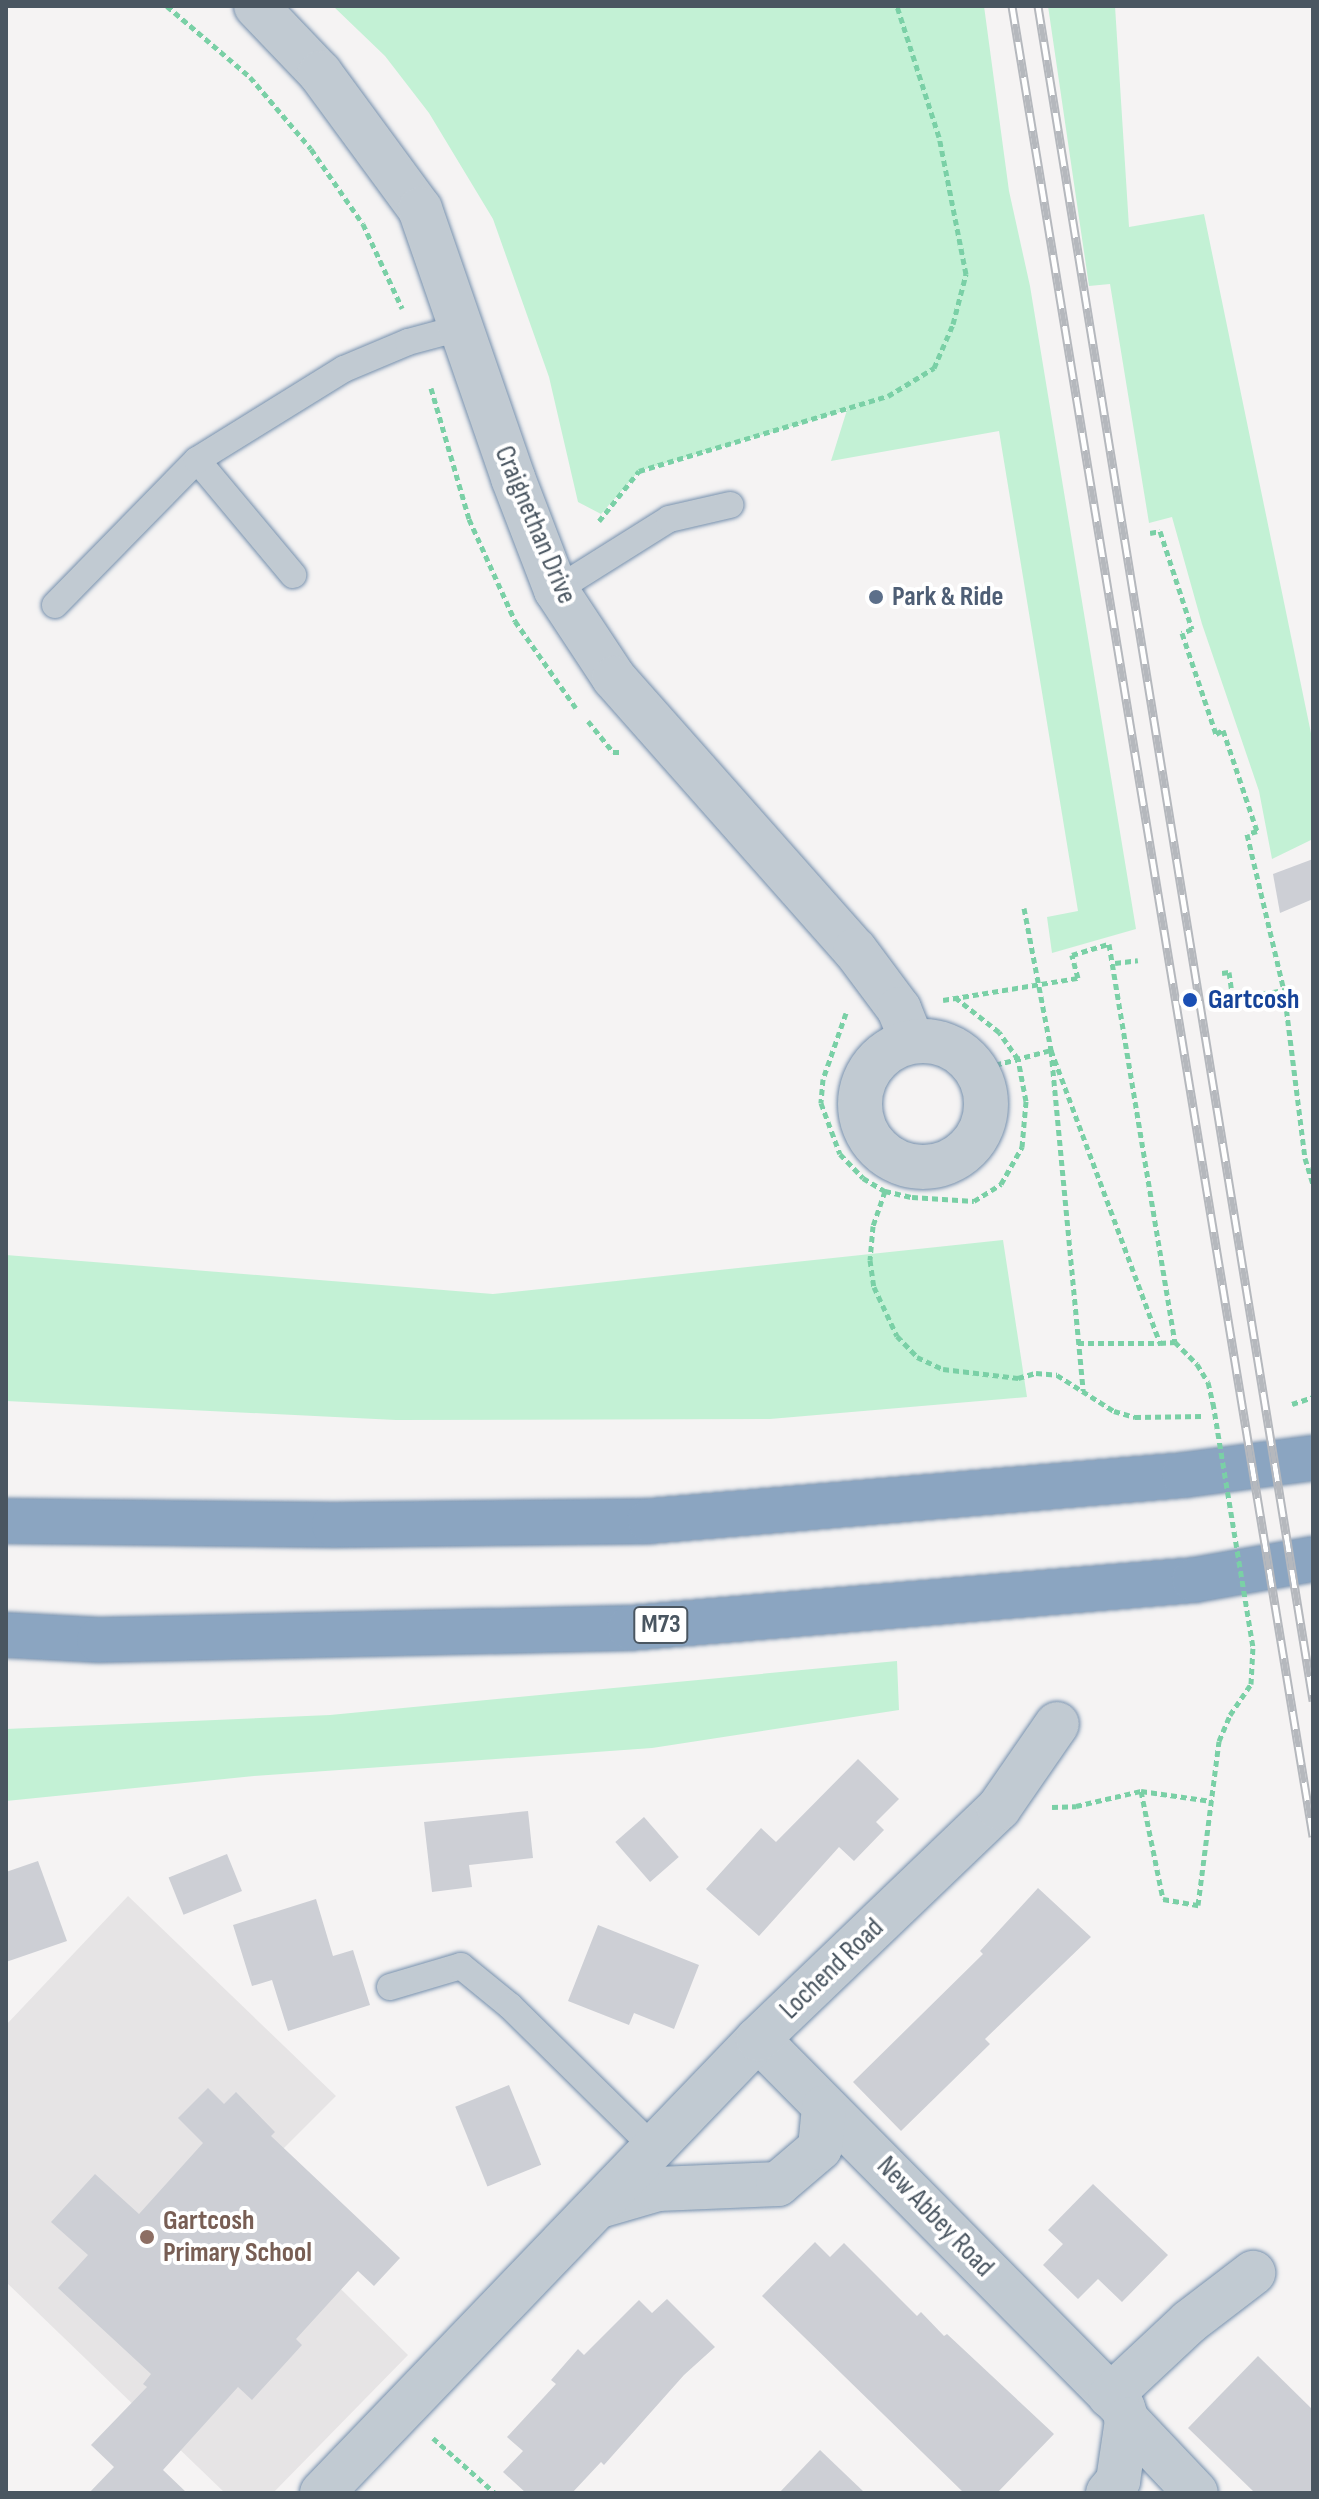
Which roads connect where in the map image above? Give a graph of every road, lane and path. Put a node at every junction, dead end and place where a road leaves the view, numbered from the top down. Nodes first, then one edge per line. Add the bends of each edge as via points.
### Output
1 (256, 6) edge
2 (897, 6) edge
3 (460, 328) junction
4 (197, 460) junction
5 (730, 505) dead end
6 (1150, 533) dead end
7 (293, 575) dead end
8 (569, 582) junction
9 (55, 605) dead end
10 (1024, 908) dead end
11 (1138, 960) dead end
12 (1115, 963) junction
13 (1222, 973) dead end
14 (1038, 982) junction
15 (1284, 990) junction
16 (906, 1025) junction
17 (1051, 1050) junction
18 (976, 1070) junction
19 (1313, 1185) edge
20 (885, 1191) dead end
21 (1175, 1342) junction
22 (1078, 1343) junction
23 (1160, 1343) junction
24 (1083, 1390) junction
25 (1313, 1397) edge
26 (1292, 1404) dead end
27 (1203, 1416) dead end
28 (1313, 1458) edge
29 (6, 1497) edge
30 (6, 1521) edge
31 (334, 1525) junction
32 (1313, 1559) edge
33 (6, 1635) edge
34 (99, 1640) junction
35 (6, 1646) edge
36 (1057, 1724) dead end
37 (1141, 1791) junction
38 (1211, 1801) junction
39 (999, 1808) junction
40 (390, 1987) dead end
41 (758, 2039) junction
42 (824, 2107) junction
43 (654, 2148) junction
44 (597, 2207) junction
45 (1253, 2273) dead end
46 (1118, 2408) junction
47 (405, 2409) junction
48 (322, 2493) edge
49 (495, 2493) edge
50 (1108, 2493) edge
51 (1196, 2493) edge

1 - 3 street, Craignethan Drive via 320,73 420,209
2 - 8 path via 939,137 966,274 934,368 888,396 639,471 601,514
3 - 4 lane via 408,342 344,369
3 - 8 street, Craignethan Drive
4 - 7 lane
4 - 9 lane
5 - 8 lane via 669,519
6 - 15 path via 1160,531 1192,629 1182,633 1257,831 1247,834
8 - 16 street, Craignethan Drive via 614,678 855,950
10 - 14 path
11 - 12 path
12 - 14 path via 1109,944 1072,955 1078,978
12 - 21 path
13 - 15 path via 1229,972 1233,999
14 - 16 path
14 - 17 path
15 - 19 path
16 - 18 street via 949,1046
16 - 18 street via 866,1076 859,1096 860,1115 878,1151 914,1168 935,1168 970,1147 986,1110
17 - 18 path
17 - 22 path
17 - 23 path
20 - 24 path via 873,1226 874,1287 897,1336 917,1357 943,1369 1018,1378 1057,1375
21 - 23 path
21 - 38 path, bridge via 1202,1373 1213,1403 1253,1648 1251,1684 1219,1741
22 - 23 path
22 - 24 path
24 - 27 path via 1114,1411 1135,1417
25 - 26 path
28 - 31 highway via 1184,1475 650,1521
29 - 31 highway
30 - 31 highway
32 - 34 highway, M73 via 1194,1580 630,1628
33 - 34 highway, M73
34 - 35 highway
36 - 39 street, Lochend Road
37 - 38 path
37 - 38 path via 1163,1899 1198,1905
37 - 39 path via 1076,1806
39 - 41 street, Lochend Road
40 - 43 lane via 461,1966 510,2006
41 - 42 street, New Abbey Road
41 - 43 street, Lochend Road
42 - 44 street via 820,2148 778,2184 658,2189
42 - 46 street, New Abbey Road
43 - 44 street, Lochend Road
44 - 47 street, Lochend Road
45 - 46 street via 1189,2322
46 - 50 street via 1118,2481
46 - 51 street, New Abbey Road
47 - 48 street, Lochend Road
47 - 49 path

